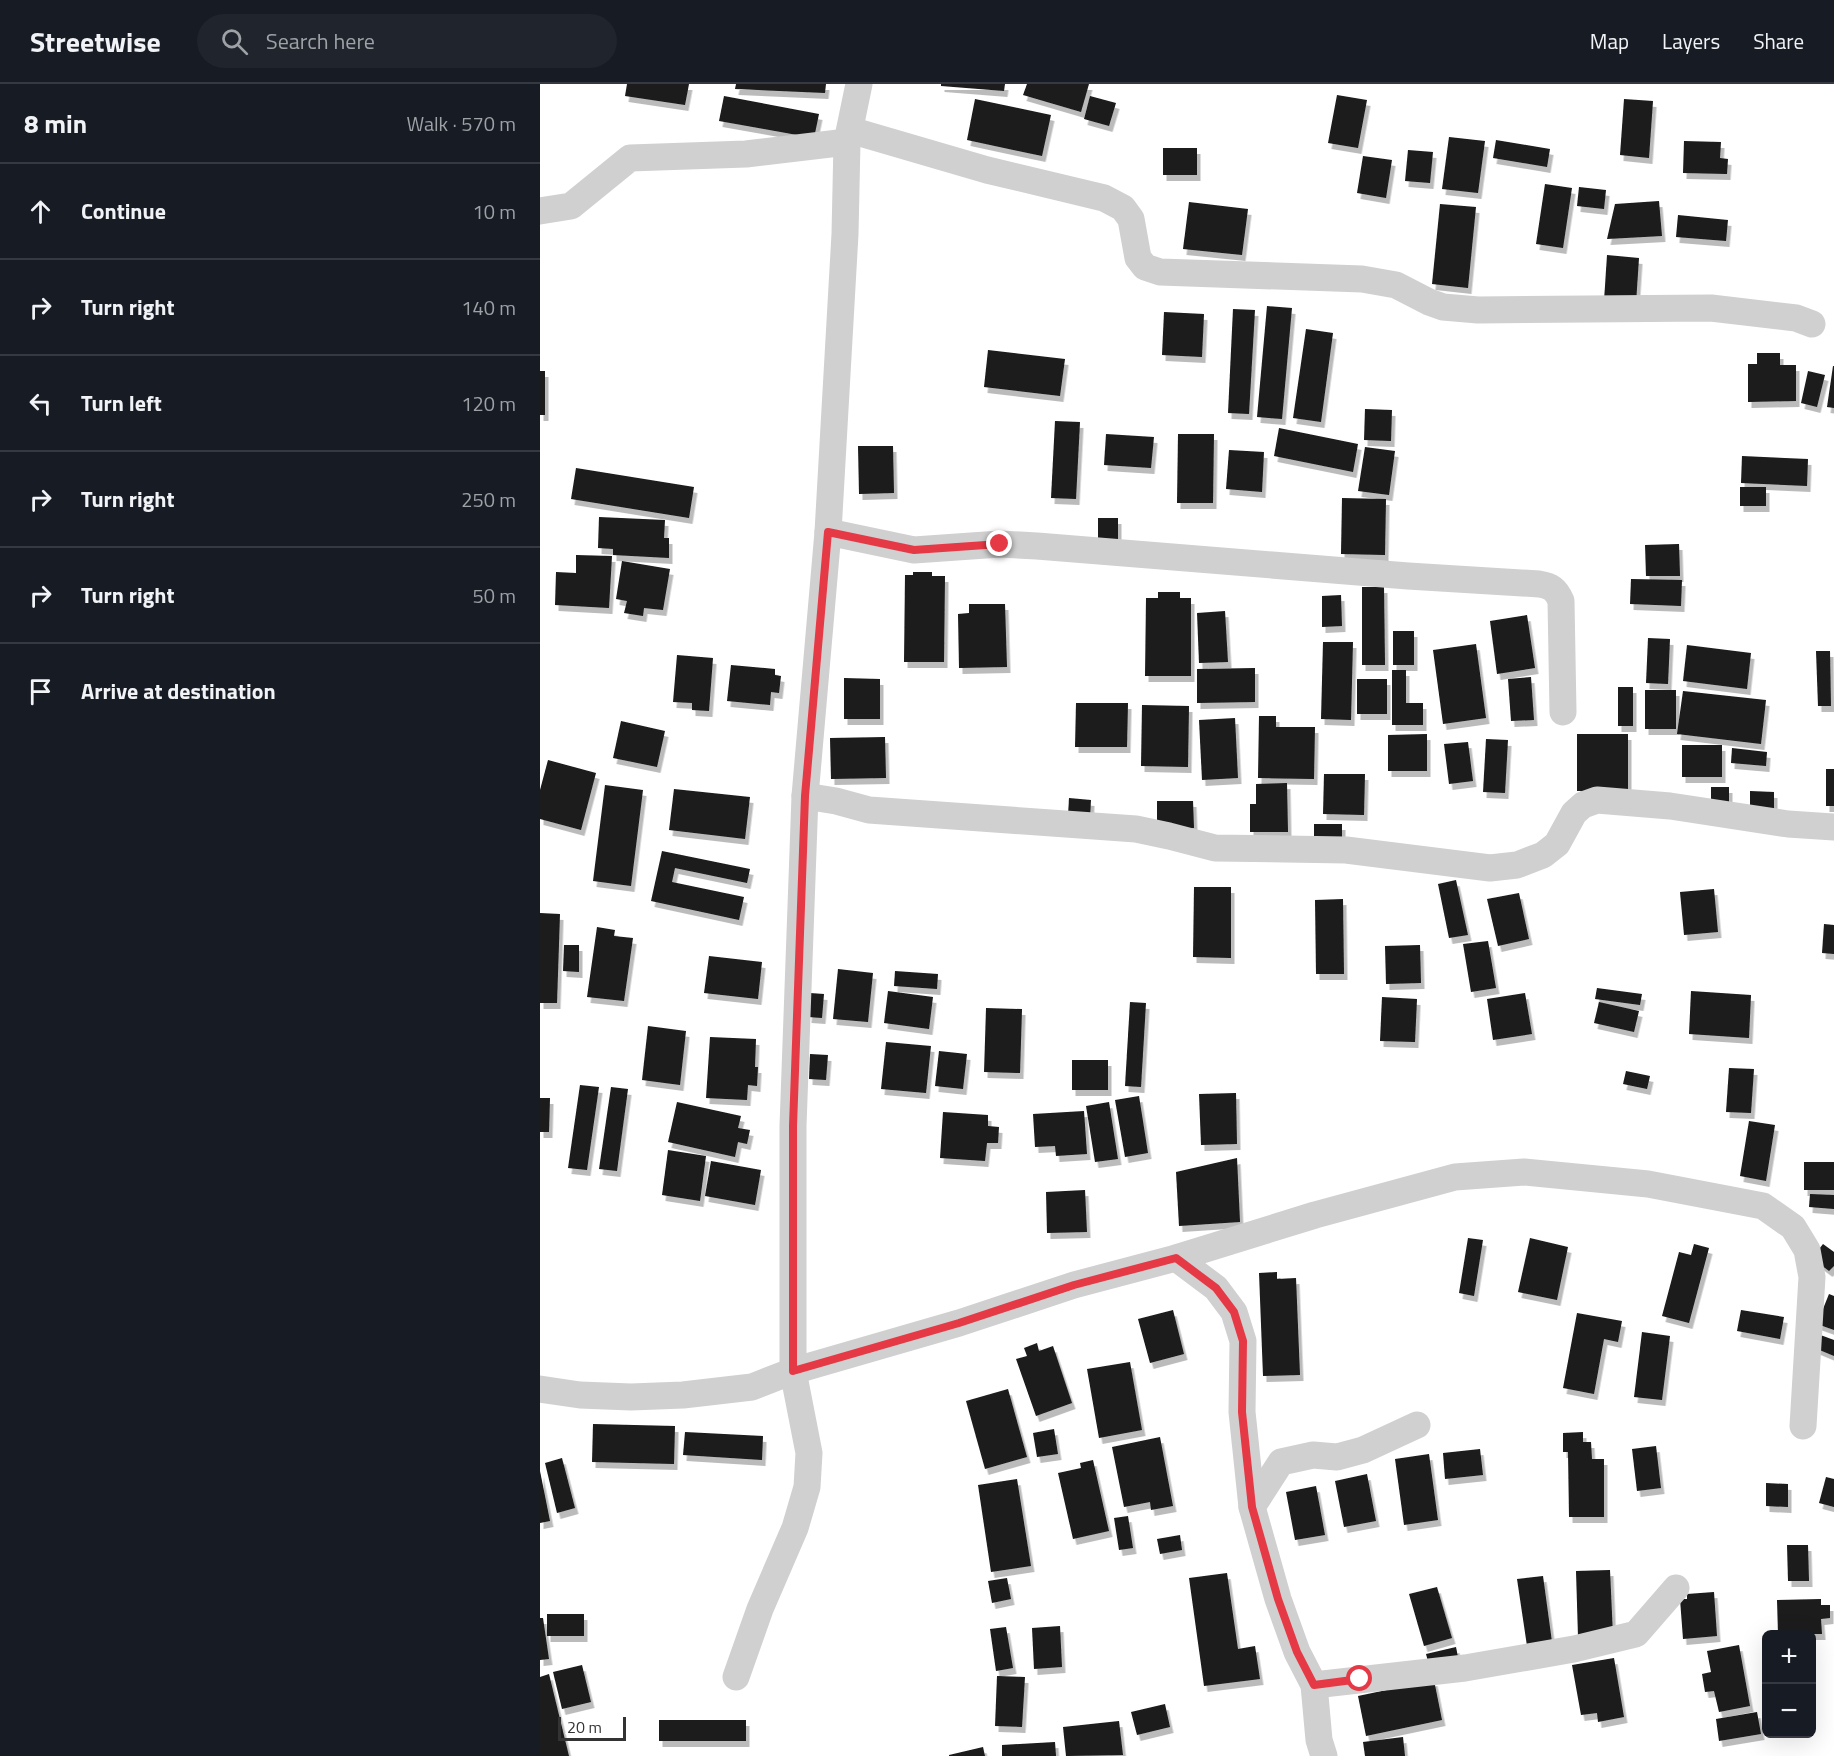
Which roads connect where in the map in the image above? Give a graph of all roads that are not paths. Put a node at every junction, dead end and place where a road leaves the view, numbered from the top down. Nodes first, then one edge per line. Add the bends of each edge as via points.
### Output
1 (859, 84) edge
2 (849, 136) junction
3 (540, 212) edge
4 (1812, 324) dead end
5 (828, 532) junction
6 (1563, 712) dead end
7 (805, 796) junction
8 (1834, 827) edge
9 (1176, 1258) junction
10 (793, 1371) junction
11 (540, 1389) edge
12 (1417, 1425) dead end
13 (1803, 1426) dead end
14 (1252, 1507) junction
15 (1676, 1588) dead end
16 (736, 1677) dead end
17 (1314, 1685) junction
18 (1324, 1756) edge

1 - 2 street
2 - 3 street via 746,154 630,158 571,206
2 - 4 street via 1104,198 1123,208 1131,219 1137,258 1145,267 1160,272 1362,279 1396,285 1443,307 1466,309 1711,308 1796,318
2 - 5 street
5 - 6 street via 914,550 1000,544 1037,546 1550,586 1561,601
5 - 7 street
7 - 8 street via 869,810 1136,829 1215,848 1347,850 1490,868 1517,865 1543,855 1557,844 1574,813 1596,800
7 - 10 street via 793,1126
9 - 10 street
9 - 13 street via 1455,1177 1536,1173 1648,1184 1763,1206 1793,1227 1807,1250 1812,1277
9 - 14 street via 1216,1288 1234,1312 1243,1341 1242,1412
10 - 11 street via 752,1387 683,1395 580,1395
10 - 16 street via 809,1453 807,1487 795,1528
12 - 14 street via 1363,1450 1281,1462
14 - 17 street via 1278,1599
15 - 17 street via 1636,1634 1465,1668
17 - 18 street

